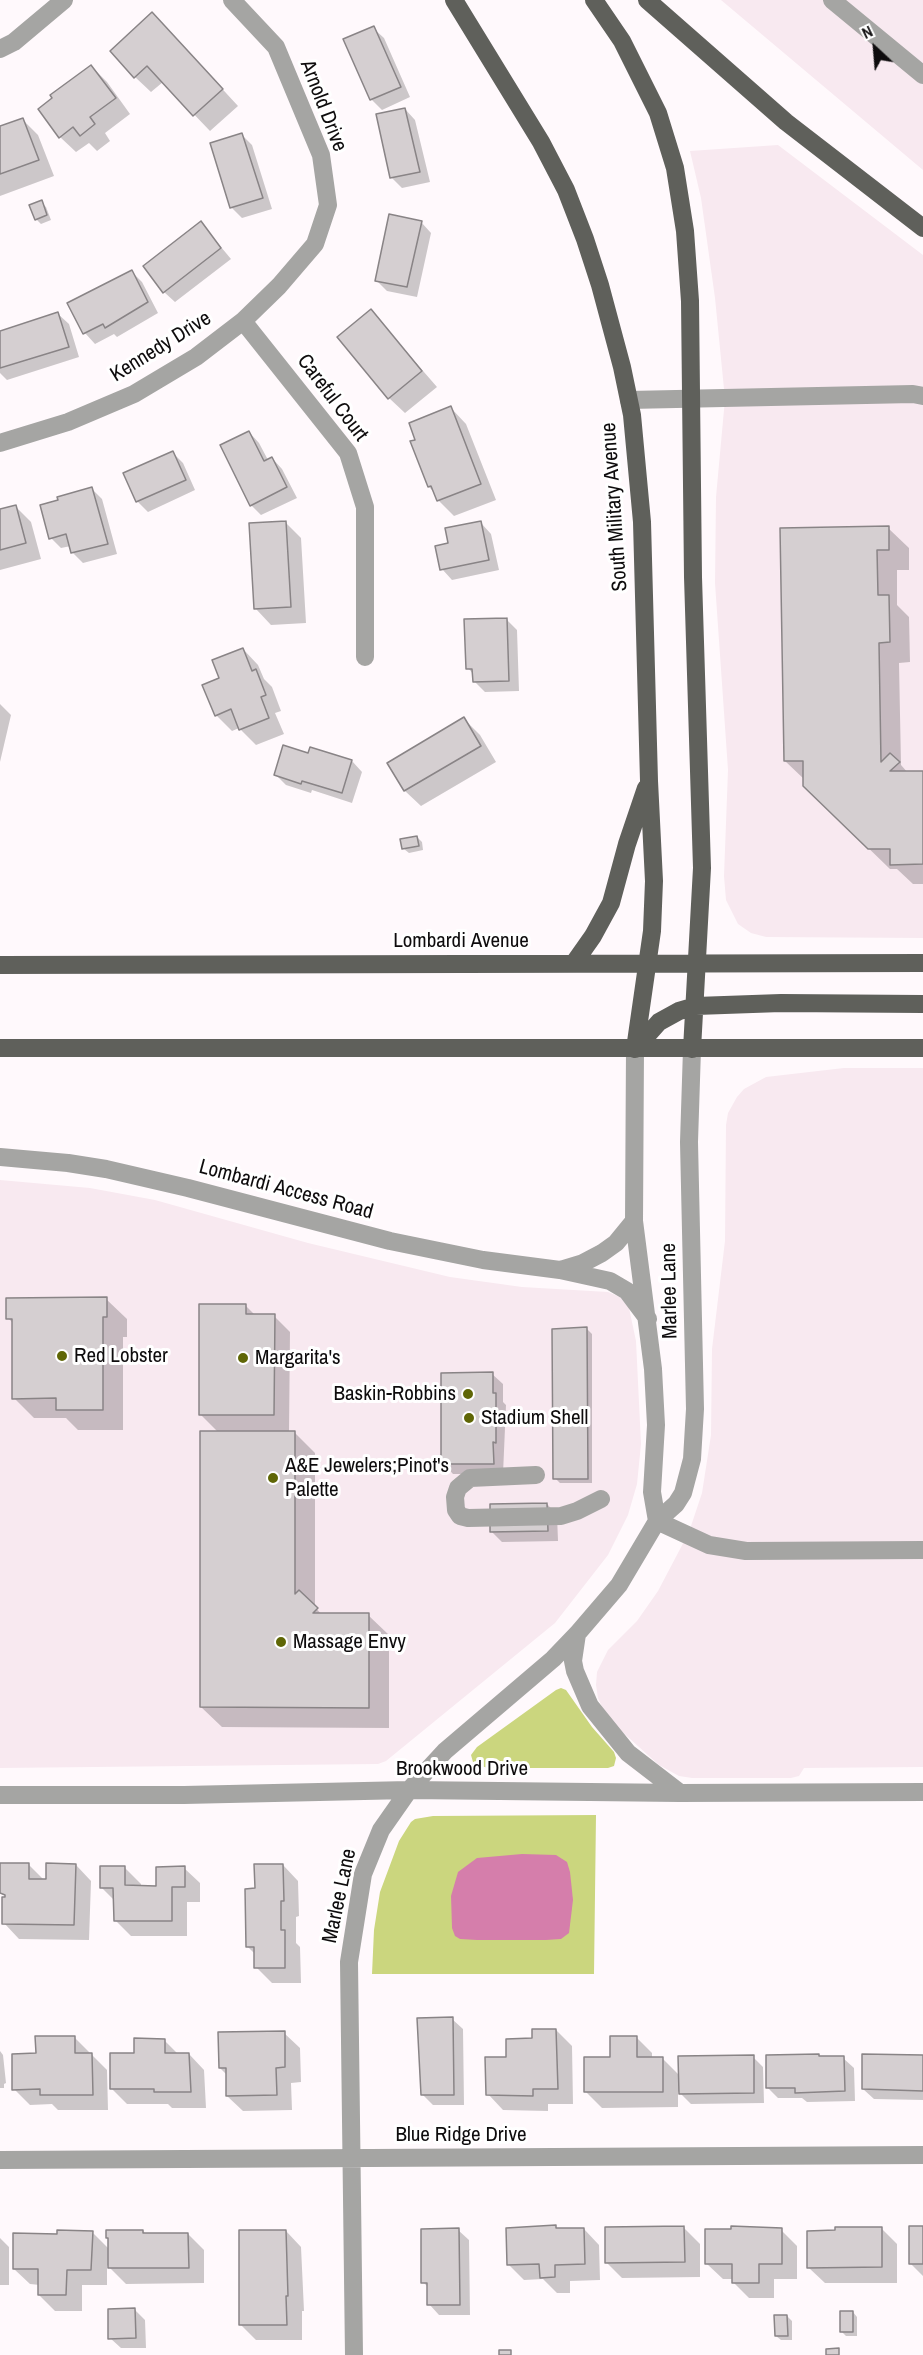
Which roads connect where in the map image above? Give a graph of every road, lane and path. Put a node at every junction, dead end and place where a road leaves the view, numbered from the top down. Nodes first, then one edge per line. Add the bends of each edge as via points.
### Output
1 (64, 0) edge
2 (232, 0) edge
3 (454, 0) edge
4 (594, 0) edge
5 (647, 0) edge
6 (832, 0) edge
7 (0, 49) edge
8 (923, 75) edge
9 (923, 228) edge
10 (315, 244) joint
11 (243, 321) junction
12 (923, 396) edge
13 (629, 400) junction
14 (691, 400) junction
15 (0, 443) edge
16 (365, 657) dead end
17 (649, 781) junction
18 (574, 963) junction
19 (648, 963) junction
20 (923, 963) edge
21 (698, 964) junction
22 (0, 965) edge
23 (923, 1004) edge
24 (696, 1006) junction
25 (0, 1048) edge
26 (923, 1048) edge
27 (635, 1049) junction
28 (693, 1049) junction
29 (0, 1157) edge
30 (634, 1221) junction
31 (560, 1269) junction
32 (648, 1319) junction
33 (536, 1475) dead end
34 (601, 1499) dead end
35 (657, 1521) junction
36 (923, 1550) edge
37 (577, 1634) junction
38 (409, 1790) junction
39 (923, 1792) edge
40 (680, 1793) junction
41 (0, 1795) edge
42 (923, 2155) edge
43 (353, 2158) junction
44 (0, 2160) edge
45 (354, 2355) edge

1 - 7 street via 15,42
2 - 10 street, Arnold Drive via 276,47 321,155 328,205
3 - 13 main road, South Military Avenue via 537,134 566,190 598,278
4 - 14 main road via 641,77 658,113 675,168 687,256
5 - 9 main road via 786,122
6 - 8 street
10 - 11 street, Kennedy Drive
11 - 15 street, Kennedy Drive via 196,357 134,394 68,423
11 - 16 street, Careful Court via 348,453 365,507
12 - 14 street
13 - 14 street
13 - 17 main road, South Military Avenue via 642,522
14 - 21 main road via 702,867
17 - 18 main road via 611,903
17 - 19 main road, South Military Avenue via 654,881
18 - 19 main road, Lombardi Avenue
18 - 22 main road, Lombardi Avenue
19 - 21 main road, Lombardi Avenue
19 - 27 main road, South Military Avenue
20 - 21 main road, Lombardi Avenue
21 - 24 main road
23 - 24 main road
24 - 27 main road via 659,1022
24 - 28 main road
25 - 27 main road
26 - 28 main road
27 - 28 main road
27 - 30 street, Marlee Lane
28 - 35 street, Marlee Lane via 690,1142 694,1445 684,1493
29 - 31 street, Lombardi Access Road via 106,1169 431,1250
30 - 31 street, Lombardi Access Road via 602,1253
30 - 32 street, Marlee Lane
31 - 32 street, Lombardi Access Road via 617,1284 632,1296
32 - 35 street, Marlee Lane via 656,1425 652,1492
33 - 34 street via 470,1478 456,1493 456,1510 468,1518 561,1516
35 - 36 street via 709,1545 747,1551
35 - 37 street, Marlee Lane via 619,1585
37 - 38 street, Marlee Lane via 445,1751
37 - 40 street via 573,1661 590,1706 628,1753
38 - 40 street, Brookwood Drive
38 - 41 street, Brookwood Drive
38 - 43 street, Marlee Lane via 390,1814 363,1874 349,1962
39 - 40 street, Brookwood Drive
42 - 43 street, Blue Ridge Drive
43 - 44 street, Blue Ridge Drive
43 - 45 street, Marlee Lane

